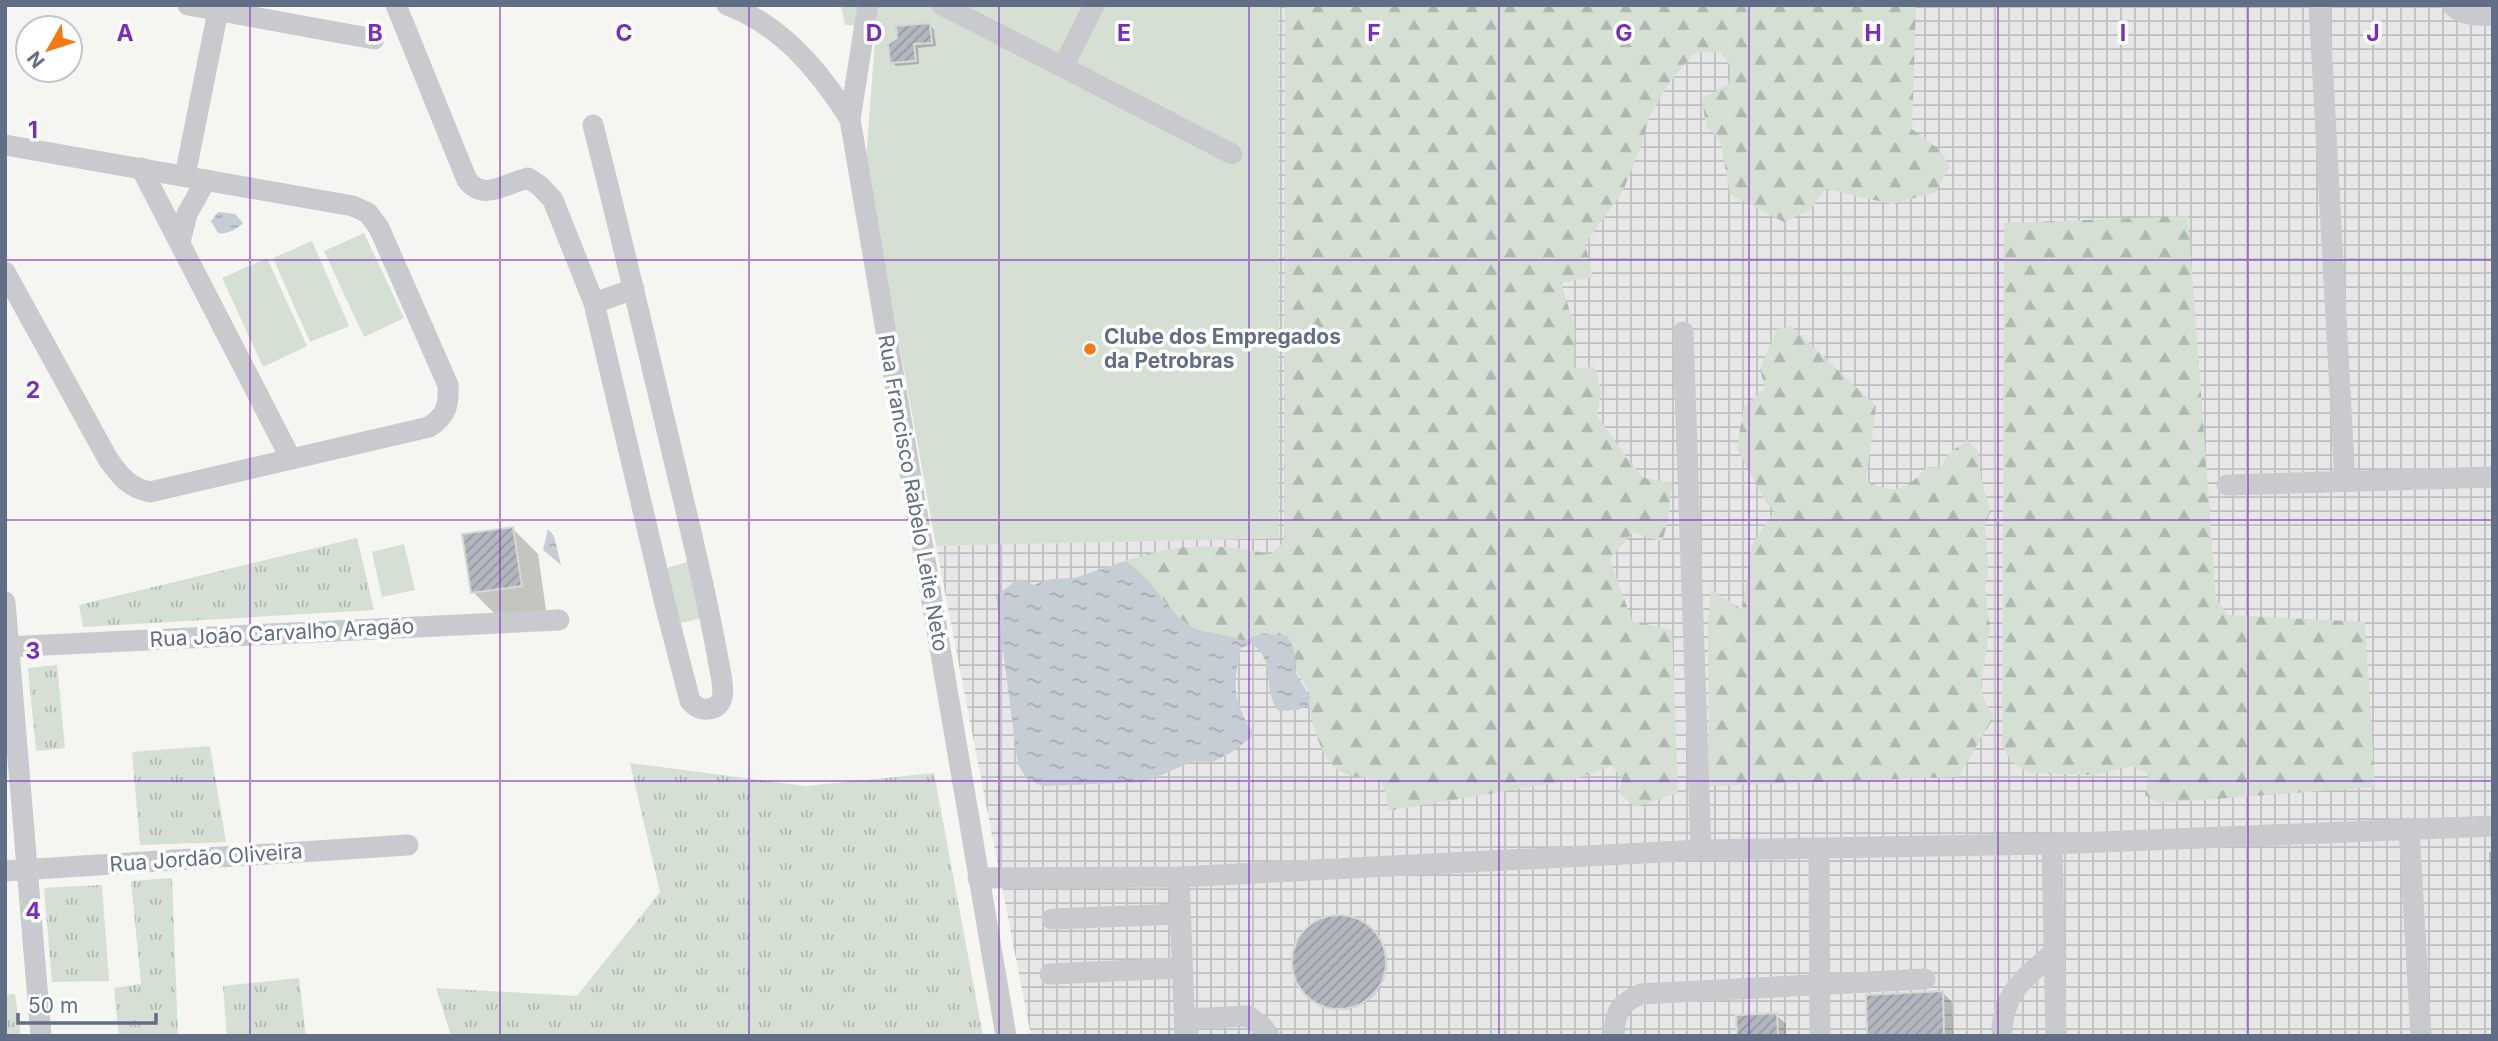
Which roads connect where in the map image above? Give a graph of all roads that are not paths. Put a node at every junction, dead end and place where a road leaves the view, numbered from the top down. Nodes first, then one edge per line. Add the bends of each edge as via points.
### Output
1 (188, 5) edge
2 (396, 5) edge
3 (727, 5) edge
4 (868, 5) edge
5 (942, 5) edge
6 (1094, 5) edge
7 (2319, 5) edge
8 (2452, 5) edge
9 (218, 11) junction
10 (2493, 15) edge
11 (374, 40) dead end
12 (1062, 67) junction
13 (850, 119) junction
14 (593, 125) dead end
15 (5, 145) edge
16 (1232, 154) dead end
17 (141, 169) junction
18 (196, 178) junction
19 (180, 242) junction
20 (5, 272) edge
21 (634, 289) junction
22 (594, 303) junction
23 (1684, 332) dead end
24 (291, 459) junction
25 (2493, 477) edge
26 (2345, 482) junction
27 (2227, 485) dead end
28 (5, 602) edge
29 (559, 620) dead end
30 (7, 647) edge
31 (2493, 826) edge
32 (2409, 828) junction
33 (2052, 844) junction
34 (408, 845) dead end
35 (1701, 850) junction
36 (1819, 850) junction
37 (28, 870) junction
38 (5, 871) edge
39 (1179, 877) junction
40 (978, 878) junction
41 (1180, 914) junction
42 (1052, 919) dead end
43 (2054, 952) junction
44 (1182, 968) junction
45 (1050, 974) dead end
46 (1925, 979) dead end
47 (1820, 985) junction
48 (1233, 1026) edge
49 (1185, 1028) edge
50 (41, 1036) edge
51 (1006, 1036) edge
52 (1269, 1036) edge
53 (1614, 1036) edge
54 (1820, 1036) edge
55 (2002, 1036) edge
56 (2056, 1036) edge
57 (2421, 1036) edge

1 - 9 street
2 - 22 street via 467,180 480,191 528,178 540,186 553,200
3 - 13 street, Rua Francisco Rabelo Leite Neto via 748,13 791,42
4 - 13 street
5 - 12 street
6 - 12 street
7 - 26 street
8 - 10 street via 2475,16
9 - 11 street
9 - 18 street
12 - 16 street
13 - 40 street, Rua Francisco Rabelo Leite Neto
14 - 21 street
15 - 17 street
17 - 18 street
17 - 19 street
18 - 19 street
18 - 24 street via 353,206 368,213 390,249 448,385 449,404 442,419 429,427
19 - 24 street
20 - 24 street via 108,459 122,479 137,489 150,492
21 - 22 street
21 - 22 street via 709,612 723,689 721,702 714,708 697,708 686,688
23 - 35 street
25 - 26 street
26 - 27 street
28 - 30 street
29 - 30 street, Rua João Carvalho Aragão
30 - 37 street
31 - 32 street
32 - 33 street
32 - 57 street
33 - 36 street
33 - 43 street
34 - 37 street, Rua Jordão Oliveira
35 - 36 street
35 - 39 street
36 - 47 street
37 - 38 street, Rua Jordão Oliveira
37 - 50 street
39 - 40 street
39 - 41 street
40 - 51 street, Rua Francisco Rabelo Leite Neto
41 - 42 street
41 - 44 street
43 - 55 street via 2007,1001
43 - 56 street
44 - 45 street
44 - 49 street
46 - 47 street
47 - 53 street via 1641,994 1625,1001 1616,1015
47 - 54 street
48 - 49 street
48 - 52 street via 1248,1016

